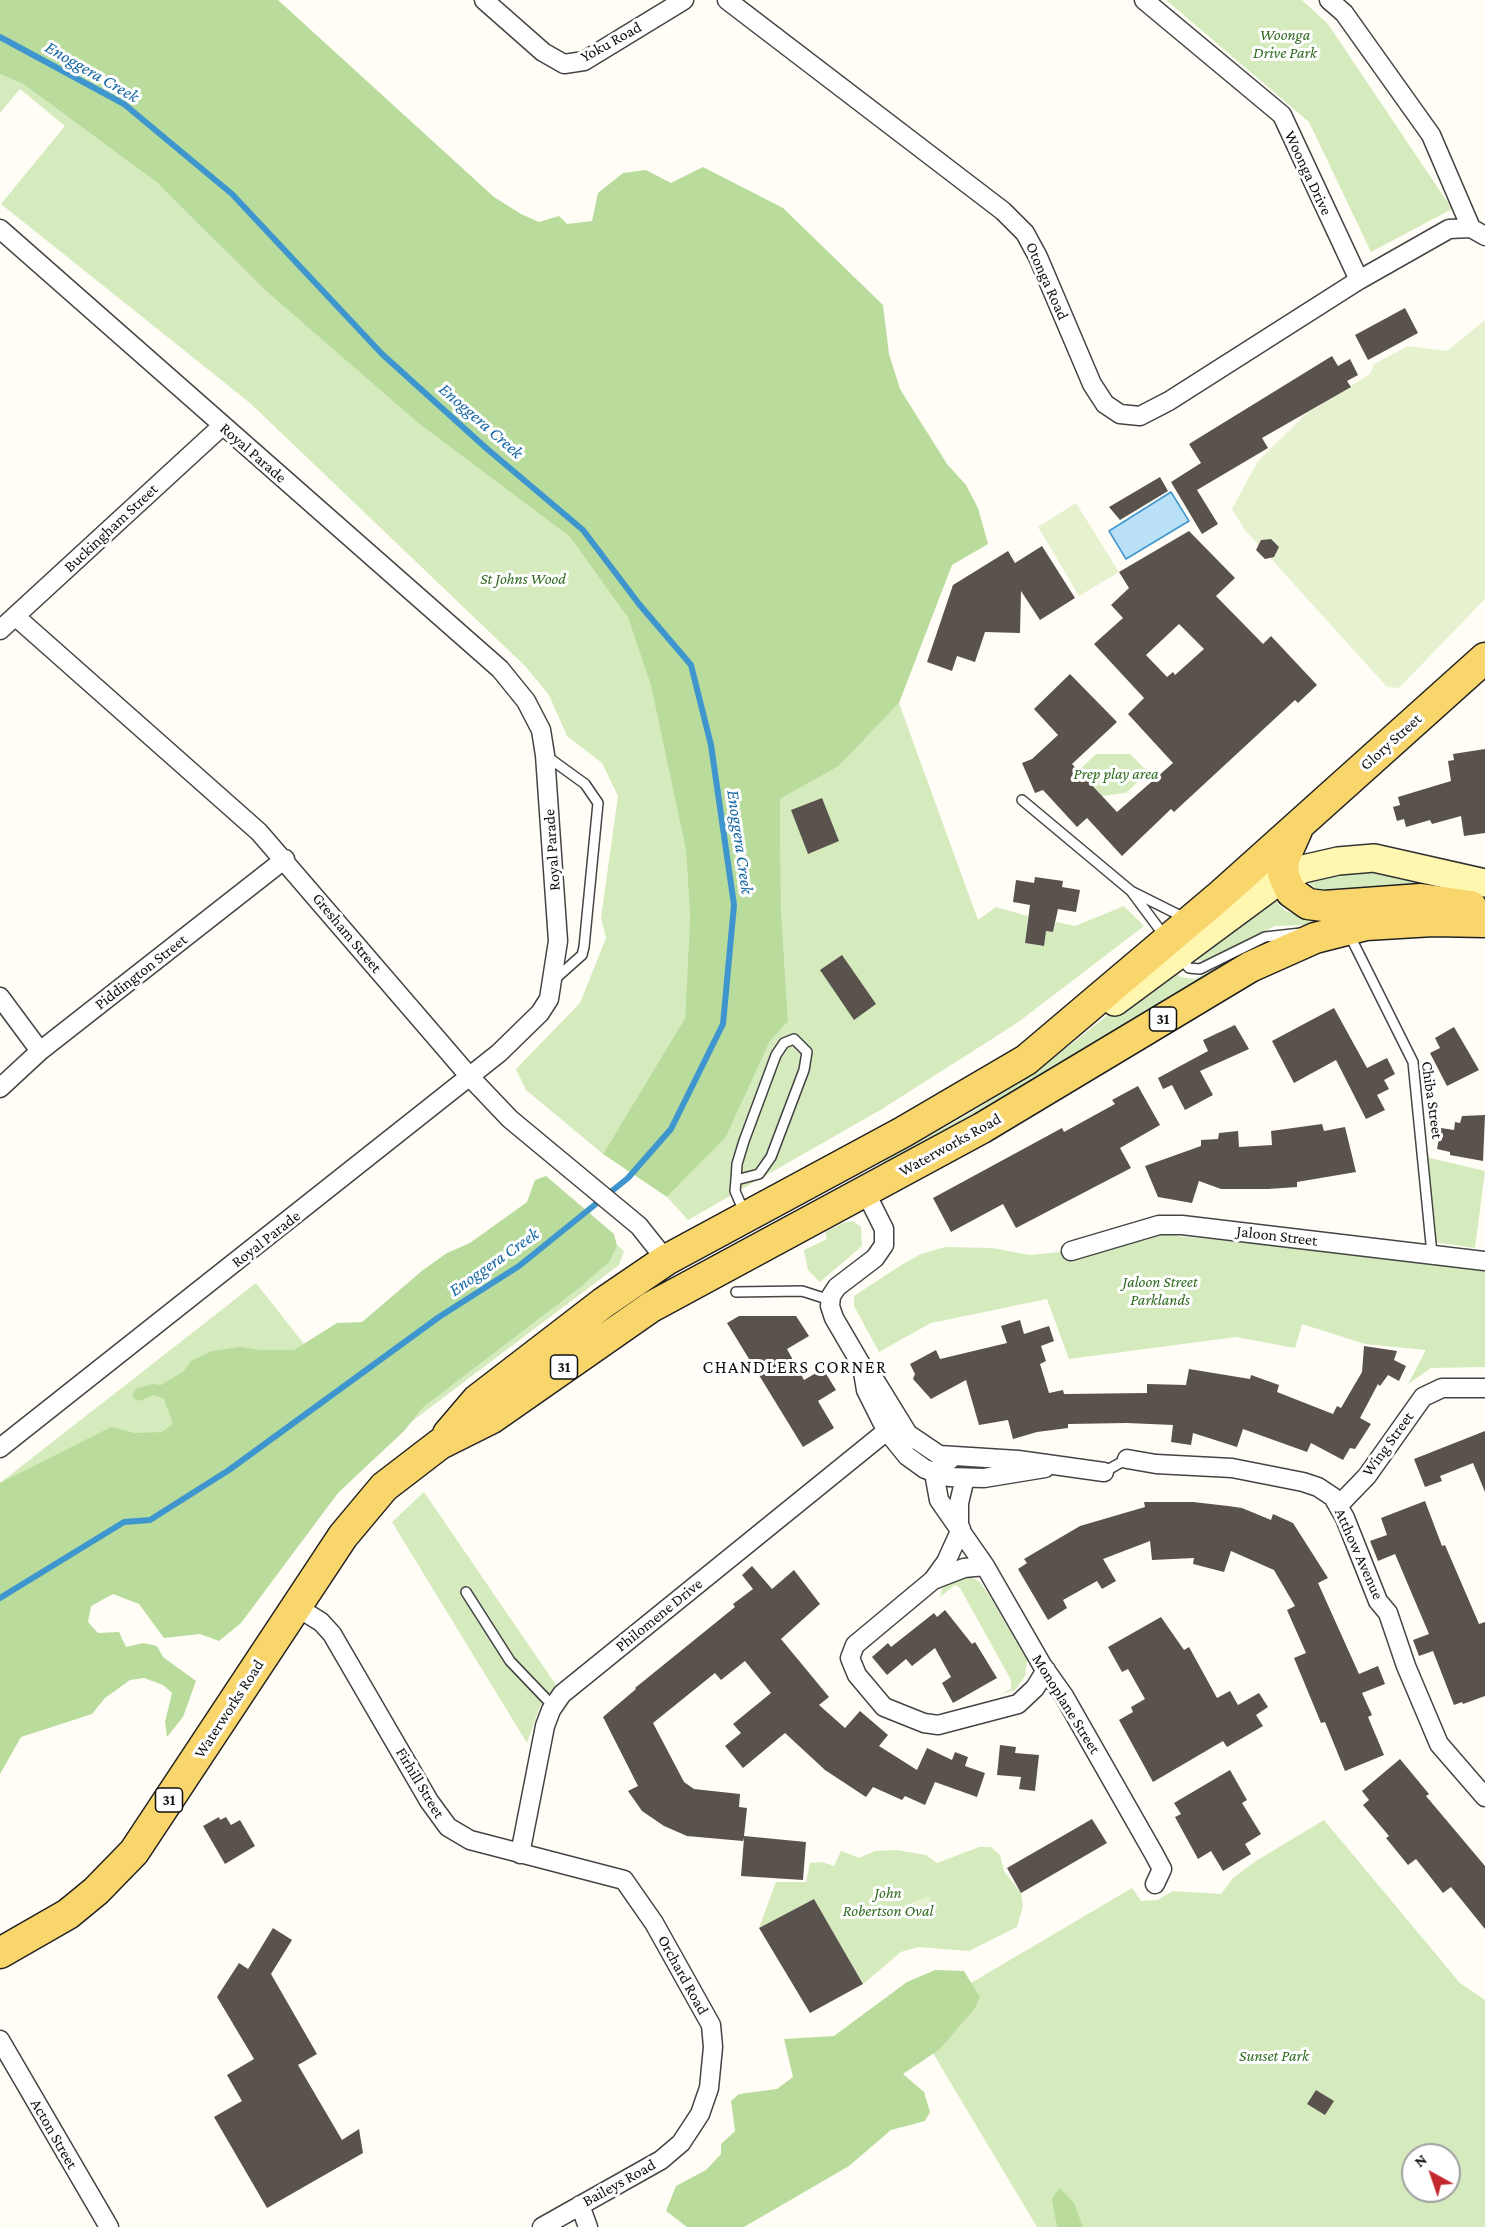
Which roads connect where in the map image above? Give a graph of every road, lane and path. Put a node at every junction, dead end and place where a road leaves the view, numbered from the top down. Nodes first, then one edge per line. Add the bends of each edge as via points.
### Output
1 (484, 0) edge
2 (684, 0) edge
3 (727, 0) edge
4 (1144, 0) edge
5 (1329, 0) edge
6 (1478, 232) edge
7 (2, 235) edge
8 (1359, 280) junction
9 (222, 426) junction
10 (15, 616) junction
11 (0, 630) edge
12 (1485, 658) edge
13 (545, 755) junction
14 (1022, 801) dead end
15 (1298, 826) junction
16 (285, 859) junction
17 (1284, 878) junction
18 (1485, 883) edge
19 (1131, 891) junction
20 (1485, 911) edge
21 (1193, 919) junction
22 (1485, 921) edge
23 (1337, 931) junction
24 (1172, 948) junction
25 (552, 981) junction
26 (0, 998) edge
27 (40, 1051) junction
28 (470, 1077) junction
29 (0, 1088) edge
30 (849, 1162) junction
31 (736, 1180) junction
32 (865, 1191) junction
33 (747, 1217) junction
34 (1071, 1251) dead end
35 (1432, 1254) junction
36 (666, 1260) junction
37 (1485, 1261) edge
38 (687, 1286) junction
39 (736, 1292) dead end
40 (830, 1300) junction
41 (1485, 1388) edge
42 (892, 1425) junction
43 (440, 1444) junction
44 (0, 1448) edge
45 (952, 1457) junction
46 (1127, 1459) joint
47 (1057, 1466) junction
48 (1104, 1472) joint
49 (934, 1473) junction
50 (965, 1478) junction
51 (1338, 1506) junction
52 (960, 1528) junction
53 (985, 1566) junction
54 (933, 1580) junction
55 (466, 1592) dead end
56 (297, 1607) junction
57 (1046, 1670) junction
58 (554, 1706) junction
59 (1485, 1797) edge
60 (520, 1854) junction
61 (1155, 1884) dead end
62 (654, 1923) joint
63 (0, 1953) edge
64 (0, 2040) edge
65 (690, 2132) joint
66 (580, 2205) junction
67 (109, 2227) edge
68 (542, 2227) edge
69 (588, 2227) edge

1 - 2 street, Yoku Road via 543,52 564,64 584,61
3 - 8 street, Otonga Road via 1003,211 1025,234 1092,384 1105,404 1120,414 1140,416 1169,401
4 - 8 street, Woonga Drive via 1282,115
5 - 6 street via 1344,13 1431,135
6 - 8 street via 1449,228
7 - 9 street, Royal Parade
9 - 10 street, Buckingham Street
9 - 13 street, Royal Parade via 500,669 535,715
10 - 11 street, Buckingham Street
10 - 16 street, Gresham Street
12 - 15 main road, Glory Street / 31
13 - 25 street, Royal Parade via 558,941
13 - 25 lane via 585,784 598,803 583,951
14 - 19 lane
15 - 17 main road via 1284,859
15 - 21 main road, Waterworks Road / 31
16 - 27 street, Piddington Street
16 - 28 street, Gresham Street
17 - 18 main road, Waterworks Road via 1326,863 1374,858
17 - 20 main road via 1293,894 1312,905 1421,899 1462,903
17 - 24 main road, Waterworks Road
19 - 21 lane
19 - 24 lane
21 - 24 main road, Waterworks Road / 31
22 - 23 main road, Waterworks Road / 31 via 1384,923
23 - 24 lane via 1270,935 1197,970 1187,967
23 - 32 main road, Waterworks Road / 31 via 1250,967 982,1128
23 - 35 lane, Chiba Street via 1413,1062
24 - 30 main road, Waterworks Road / 31 via 1026,1060
25 - 28 street, Royal Parade via 549,999 540,1013
26 - 27 street
27 - 29 street, Piddington Street
28 - 36 street, Gresham Street via 510,1119 632,1220
28 - 44 street, Royal Parade
30 - 32 main road
30 - 33 main road, Waterworks Road / 31
31 - 31 lane via 759,1174 771,1157 804,1070 807,1052 794,1039 784,1043 776,1055 744,1141
31 - 33 lane via 737,1199
32 - 38 main road, Waterworks Road / 31
32 - 40 street via 884,1229 884,1245 875,1258 837,1287
33 - 36 main road, Waterworks Road / 31
34 - 35 street, Jaloon Street via 1159,1225 1182,1225
35 - 37 street, Jaloon Street
36 - 38 main road
36 - 43 main road, Waterworks Road / 31 via 477,1400
38 - 43 main road, Waterworks Road / 31 via 492,1418
39 - 40 lane via 802,1291
40 - 42 street via 832,1315 862,1366 866,1390
41 - 51 street, Wing Street via 1442,1388 1423,1397 1367,1476
42 - 45 street via 929,1450
42 - 49 street via 907,1456
42 - 58 street, Philomene Drive via 568,1690
43 - 56 main road, Waterworks Road / 31 via 370,1501
45 - 47 street, Atthow Avenue via 1011,1459
45 - 49 street
45 - 50 street
46 - 48 lane, Atthow Avenue
46 - 51 street, Atthow Avenue via 1232,1468 1303,1482 1333,1497
47 - 48 street, Atthow Avenue
47 - 50 street, Atthow Avenue via 991,1478
49 - 50 street
49 - 52 street, Monoplane Street via 939,1500
50 - 52 street via 959,1503
51 - 59 street, Atthow Avenue via 1378,1601 1388,1613 1439,1744
52 - 53 street, Monoplane Street
52 - 54 street via 946,1562
53 - 54 street via 964,1568
53 - 57 street, Monoplane Street
54 - 57 street via 860,1639 851,1651 850,1660 857,1675 879,1704 926,1724 946,1724 1018,1704
55 - 58 lane via 510,1661
56 - 60 street, Firhill Street via 321,1622 340,1646 448,1827 462,1837
56 - 63 main road, Waterworks Road / 31 via 134,1852 68,1914
57 - 61 street, Monoplane Street via 1162,1869
58 - 60 street, Philomene Drive via 545,1726
60 - 62 street, Firhill Street via 619,1877 630,1886
62 - 65 street, Orchard Road via 712,2033 709,2088
64 - 67 street, Acton Street
65 - 66 street, Baileys Road via 668,2155
66 - 68 street, Baileys Road
66 - 69 street

